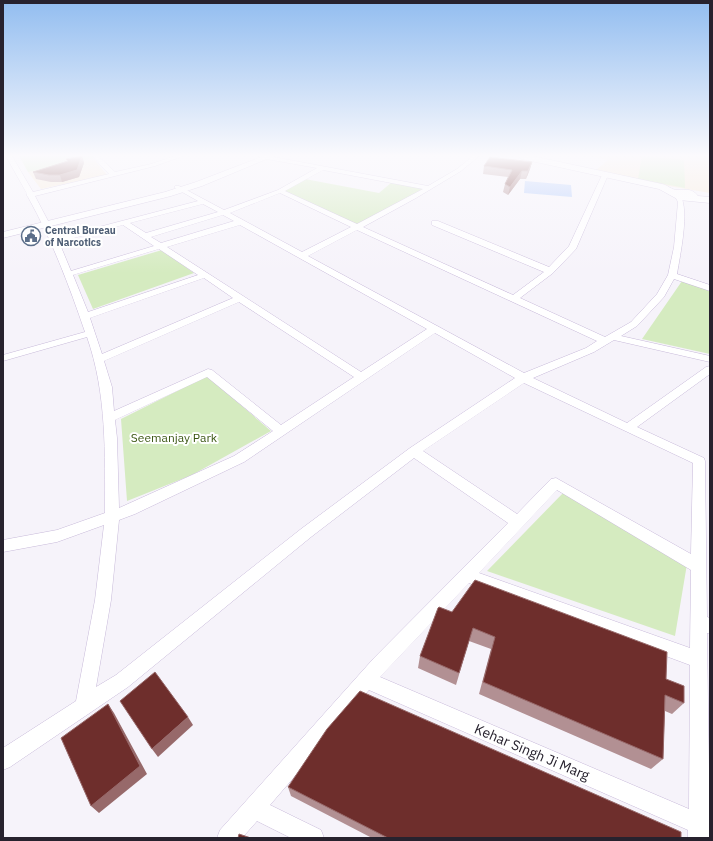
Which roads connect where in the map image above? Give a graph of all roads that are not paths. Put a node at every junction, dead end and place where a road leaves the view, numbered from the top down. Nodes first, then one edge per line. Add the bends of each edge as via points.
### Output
1 (31, 195) edge
2 (151, 195) edge
3 (191, 195) edge
4 (269, 195) edge
5 (289, 195) edge
6 (415, 195) edge
7 (596, 195) edge
8 (684, 196) joint
9 (710, 199) edge
10 (203, 202) junction
11 (224, 213) junction
12 (46, 222) junction
13 (240, 222) junction
14 (125, 223) junction
15 (435, 223) dead end
16 (358, 227) junction
17 (3, 231) edge
18 (3, 235) edge
19 (145, 236) junction
20 (54, 241) junction
21 (162, 246) junction
22 (301, 256) junction
23 (550, 272) junction
24 (69, 274) junction
25 (205, 275) junction
26 (672, 275) junction
27 (710, 288) edge
28 (240, 298) junction
29 (514, 299) junction
30 (85, 316) junction
31 (434, 329) junction
32 (91, 333) junction
33 (608, 339) junction
34 (3, 358) edge
35 (99, 359) junction
36 (710, 359) edge
37 (710, 369) edge
38 (362, 378) junction
39 (523, 378) junction
40 (109, 418) junction
41 (628, 428) junction
42 (281, 432) junction
43 (414, 451) junction
44 (112, 516) junction
45 (518, 522) junction
46 (3, 546) edge
47 (698, 566) junction
48 (466, 575) junction
49 (704, 624) edge
50 (698, 660) junction
51 (366, 680) junction
52 (84, 706) junction
53 (705, 708) edge
54 (3, 760) edge
55 (254, 808) junction
56 (699, 831) edge
57 (228, 838) edge
58 (313, 838) edge

1 - 12 street
2 - 12 main road
3 - 10 street
4 - 11 street
5 - 16 street
6 - 16 street
7 - 23 street via 573,247
8 - 9 main road
8 - 26 street
10 - 11 street
10 - 14 street
11 - 13 street
11 - 19 street
12 - 17 main road
12 - 18 main road
12 - 20 street
13 - 21 street
13 - 22 street
14 - 19 street
14 - 20 street
15 - 23 street
16 - 22 street
16 - 29 street
19 - 21 street
20 - 24 street
21 - 24 street
21 - 25 street
22 - 31 street
23 - 29 street
24 - 30 street
25 - 28 street
25 - 30 street
26 - 27 street
26 - 33 street via 661,295 634,324
28 - 35 street
28 - 38 street
29 - 33 street
30 - 32 street
31 - 38 street
31 - 39 street
32 - 34 street
32 - 35 street
33 - 36 street
33 - 39 street via 590,350
35 - 40 street via 106,387
37 - 41 street
38 - 42 street
39 - 41 street
39 - 43 street
40 - 42 street via 208,372
40 - 44 street
41 - 47 street via 699,461
42 - 44 street via 239,459
43 - 45 street
43 - 52 street via 306,533 122,681
44 - 46 street via 57,536
44 - 52 street via 103,600
45 - 47 street via 556,483
45 - 48 street
47 - 49 street
48 - 50 street
48 - 51 street
49 - 50 street
50 - 53 street
51 - 55 street
51 - 56 street, Kehar Singh Ji Marg
52 - 54 street
53 - 56 street
55 - 57 street
55 - 58 street

